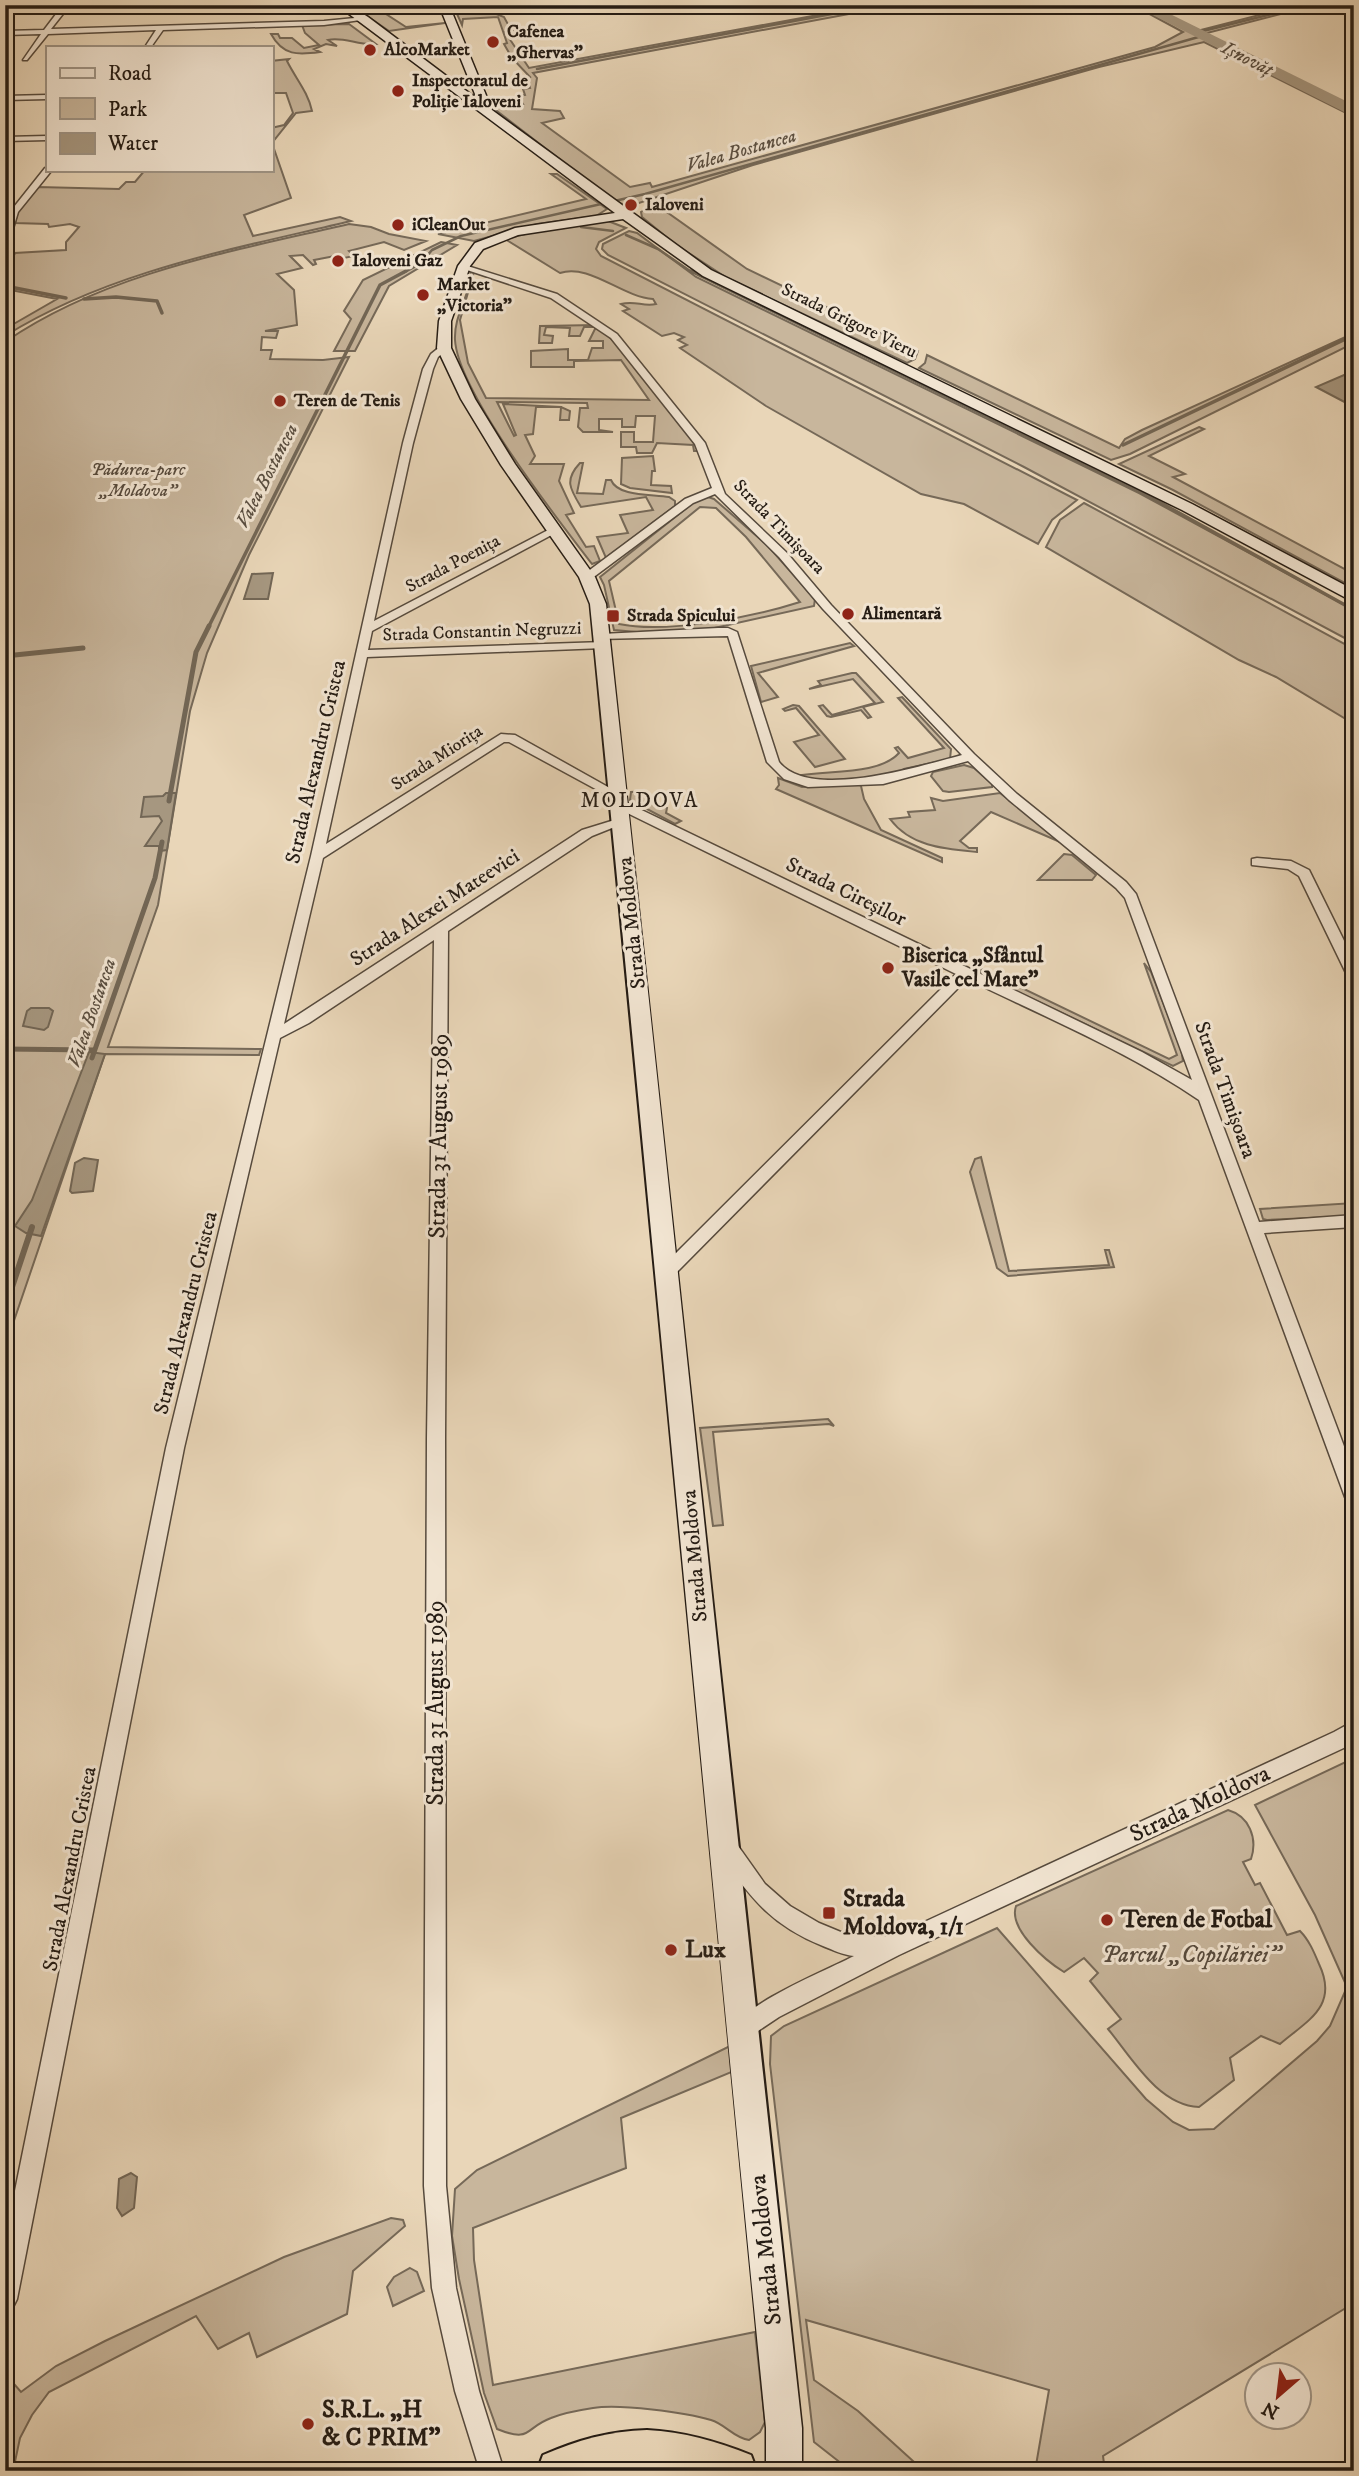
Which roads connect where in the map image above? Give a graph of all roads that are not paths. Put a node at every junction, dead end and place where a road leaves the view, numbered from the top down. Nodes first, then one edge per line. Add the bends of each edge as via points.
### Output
1 (66, 5) edge
2 (342, 5) edge
3 (444, 5) edge
4 (365, 19) junction
5 (161, 28) junction
6 (46, 32) junction
7 (5, 33) edge
8 (149, 46) edge
9 (415, 56) junction
10 (25, 59) dead end
11 (437, 59) dead end
12 (46, 97) edge
13 (5, 98) edge
14 (487, 109) junction
15 (46, 138) edge
16 (6, 140) edge
17 (46, 172) edge
18 (621, 212) junction
19 (8, 233) dead end
20 (464, 266) junction
21 (444, 348) junction
22 (716, 490) junction
23 (554, 531) junction
24 (587, 577) junction
25 (1354, 596) edge
26 (369, 628) junction
27 (603, 641) junction
28 (362, 654) junction
29 (970, 757) junction
30 (619, 807) junction
31 (317, 856) junction
32 (1257, 862) dead end
33 (441, 928) junction
34 (964, 974) junction
35 (1354, 975) edge
36 (275, 1035) junction
37 (1204, 1096) junction
38 (1354, 1221) edge
39 (1255, 1228) junction
40 (668, 1271) junction
41 (1354, 1497) edge
42 (1354, 1730) edge
43 (722, 1841) junction
44 (892, 1948) junction
45 (743, 2030) junction
46 (5, 2300) edge
47 (492, 2471) edge
48 (559, 2471) edge
49 (735, 2471) edge
50 (784, 2471) edge

1 - 6 street
2 - 4 street, Strada Grigore Vieru
3 - 14 main road via 459,53
4 - 5 street
4 - 9 street, Strada Grigore Vieru
5 - 6 street
5 - 8 street
6 - 7 street
6 - 10 street
9 - 11 street
9 - 14 street, Strada Grigore Vieru
12 - 13 street
14 - 18 street, Strada Grigore Vieru
15 - 16 street
17 - 19 street via 14,212
18 - 20 street, Strada Moldova via 515,232 480,246
18 - 25 street, Strada Grigore Vieru via 707,273 1117,471
20 - 21 street, Strada Moldova via 446,315
20 - 22 street, Strada Timișoara via 554,296 614,336 700,443
21 - 23 street, Strada Moldova via 468,399
21 - 26 street, Strada Alexandru Cristea via 428,369 408,443
22 - 24 street via 689,501
22 - 29 street, Strada Timișoara via 783,555
23 - 24 street, Strada Moldova
23 - 26 street, Strada Poenița
24 - 27 street, Strada Moldova via 598,604
26 - 28 street, Strada Alexandru Cristea
27 - 28 street, Strada Constantin Negruzzi
27 - 29 street via 733,634 773,762 788,778 808,783 883,780
27 - 30 street, Strada Moldova
28 - 31 street, Strada Alexandru Cristea
29 - 37 street, Strada Timișoara via 1130,897
30 - 31 street, Strada Miorița via 511,738 501,738
30 - 33 street, Strada Alexei Mateevici via 600,827
30 - 34 street, Strada Cireșilor
30 - 40 street, Strada Moldova
31 - 36 street, Strada Alexandru Cristea
32 - 35 street via 1291,866 1304,873
33 - 36 street, Strada Alexei Mateevici
33 - 47 street, Strada 31 August 1989 via 435,2186 446,2300
34 - 37 street, Strada Cireșilor via 1137,1056
34 - 40 street
36 - 46 street, Strada Alexandru Cristea via 175,1448
37 - 39 street, Strada Timișoara
38 - 39 street
39 - 41 street, Strada Timișoara
40 - 43 street, Strada Moldova
42 - 44 street, Strada Moldova
43 - 44 street, Strada Moldova via 758,1891 783,1913 848,1945
43 - 45 main road, Strada Moldova
44 - 45 street, Strada Moldova via 772,2009
45 - 50 main road, Strada Moldova via 784,2428
48 - 49 highway via 602,2454 652,2452 717,2462

